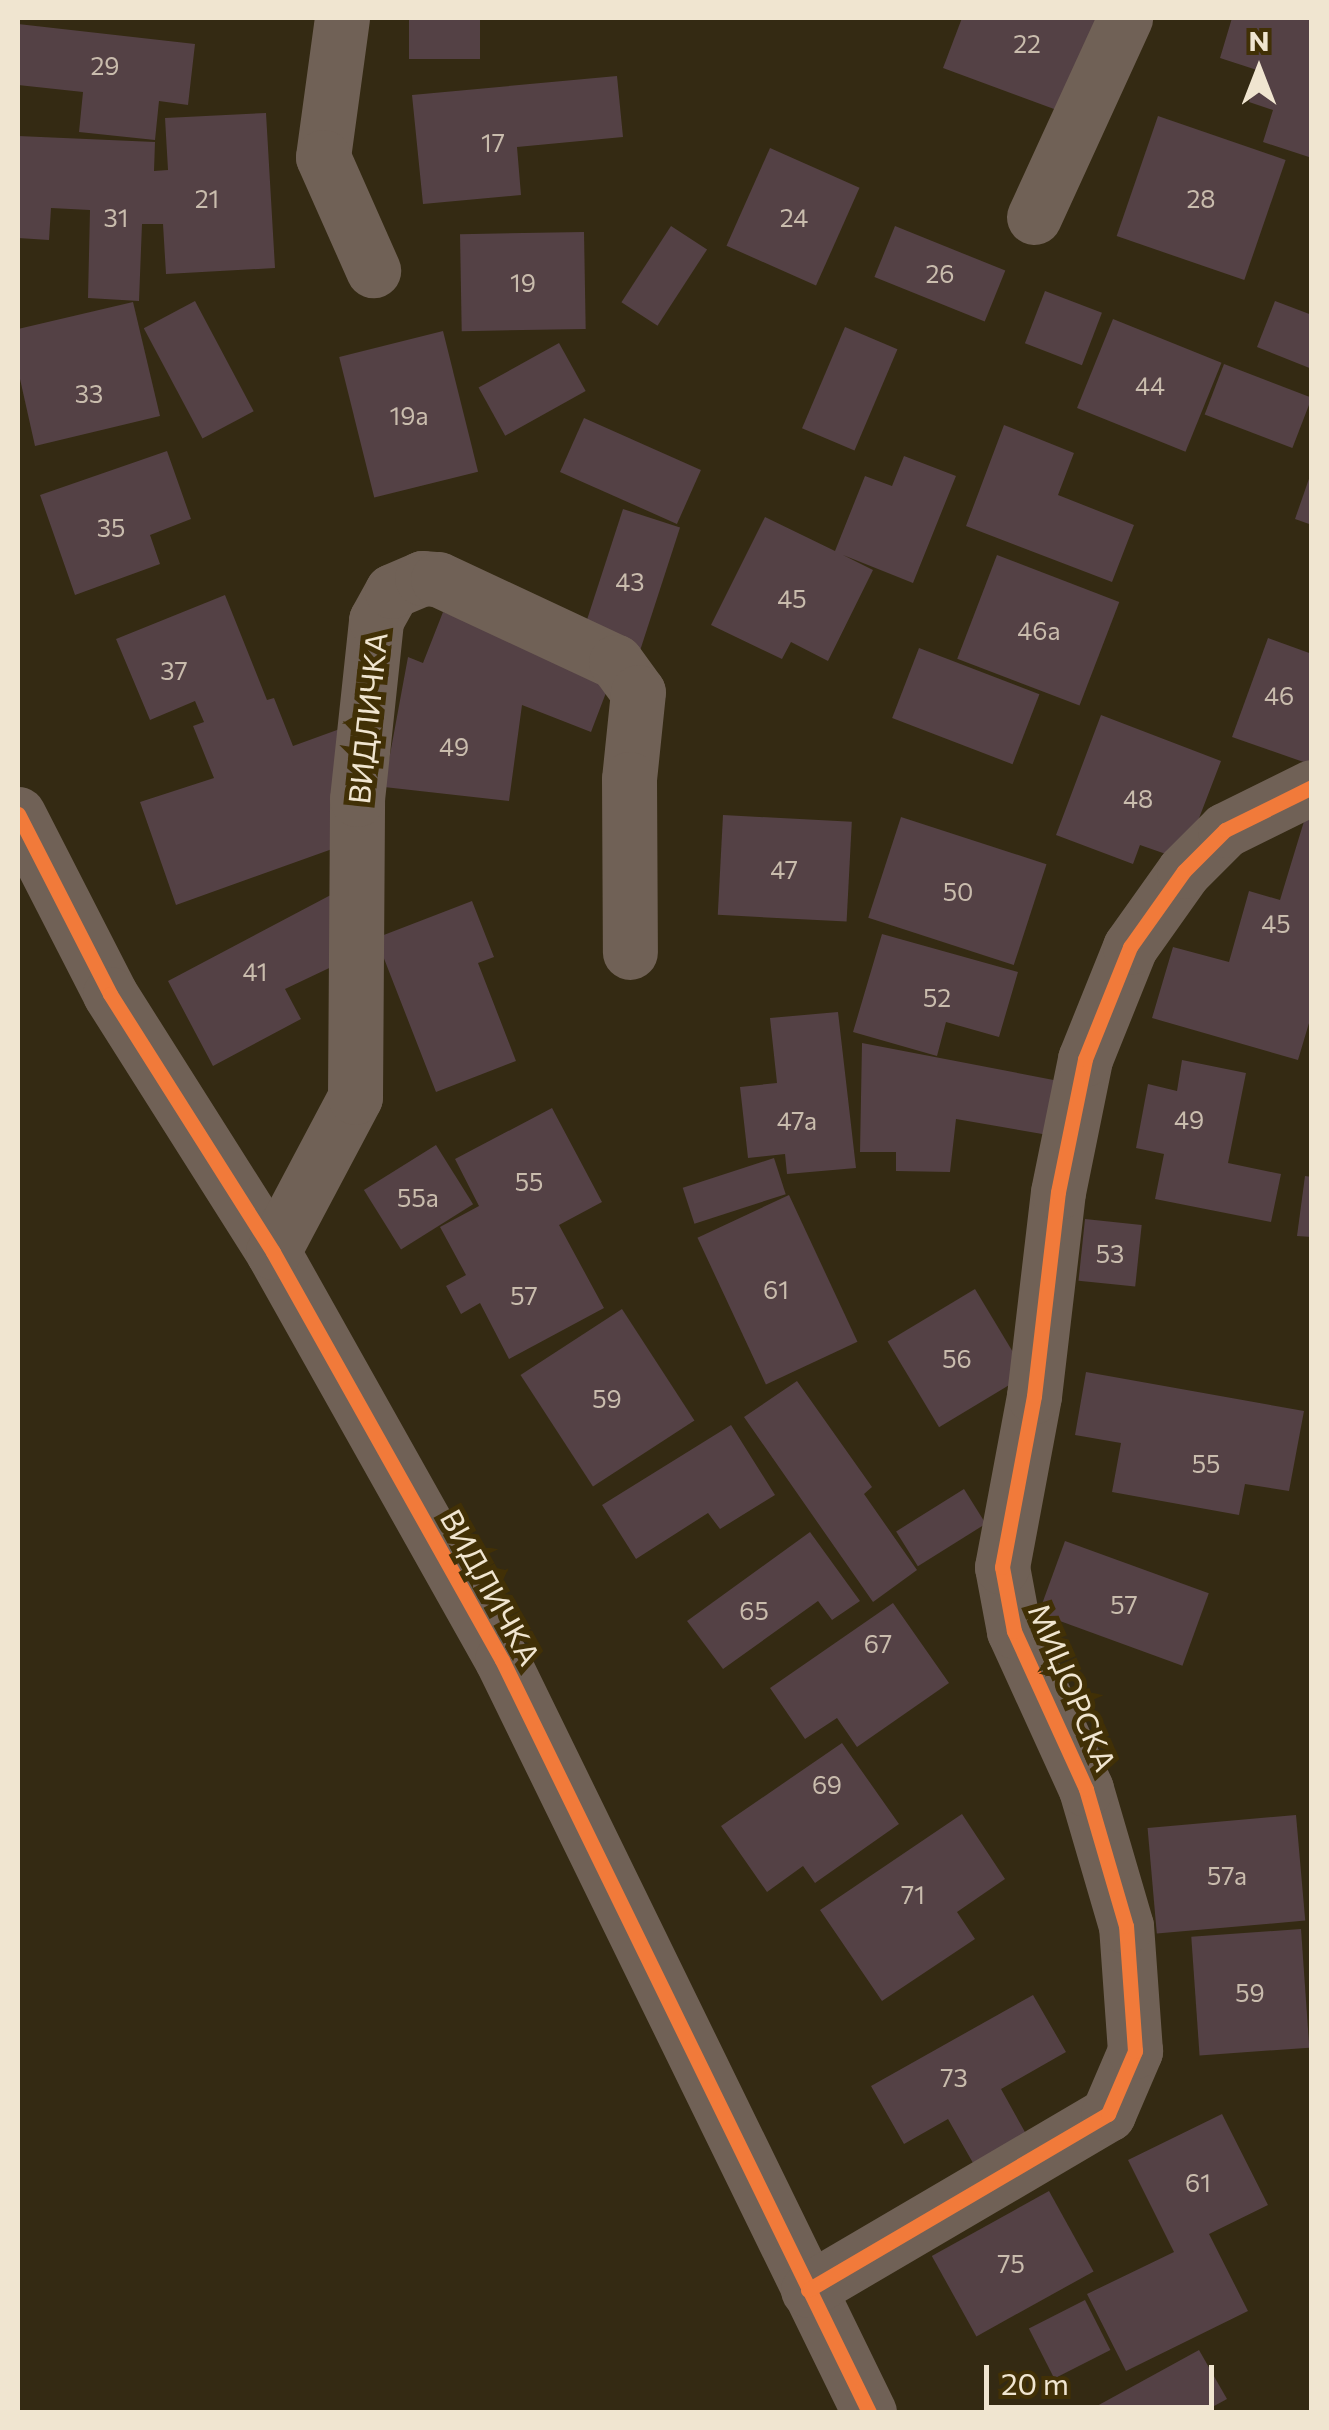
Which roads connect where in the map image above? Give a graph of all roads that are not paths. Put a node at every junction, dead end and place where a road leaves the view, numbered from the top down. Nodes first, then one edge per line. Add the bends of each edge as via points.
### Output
1 (342, 18) edge
2 (1125, 18) edge
3 (1034, 217) dead end
4 (373, 270) dead end
5 (1312, 788) edge
6 (18, 814) edge
7 (630, 952) dead end
8 (273, 1252) junction
9 (808, 2290) junction
10 (869, 2412) edge

1 - 4 street via 323,157
2 - 3 street
5 - 9 street, МИЏОРСКА via 1225,830 1184,870 1130,947 1092,1043 1058,1192 1034,1396 1002,1568 1014,1631 1086,1789 1126,1926 1135,2051 1108,2114
6 - 8 street, ВИДЛИЧКА via 110,994
7 - 8 street, ВИДЛИЧКА via 629,779 638,692 616,662 438,579 392,591 376,620 356,799 355,1097
8 - 9 street, ВИДЛИЧКА via 502,1660
9 - 10 street, ВИДЛИЧКА

